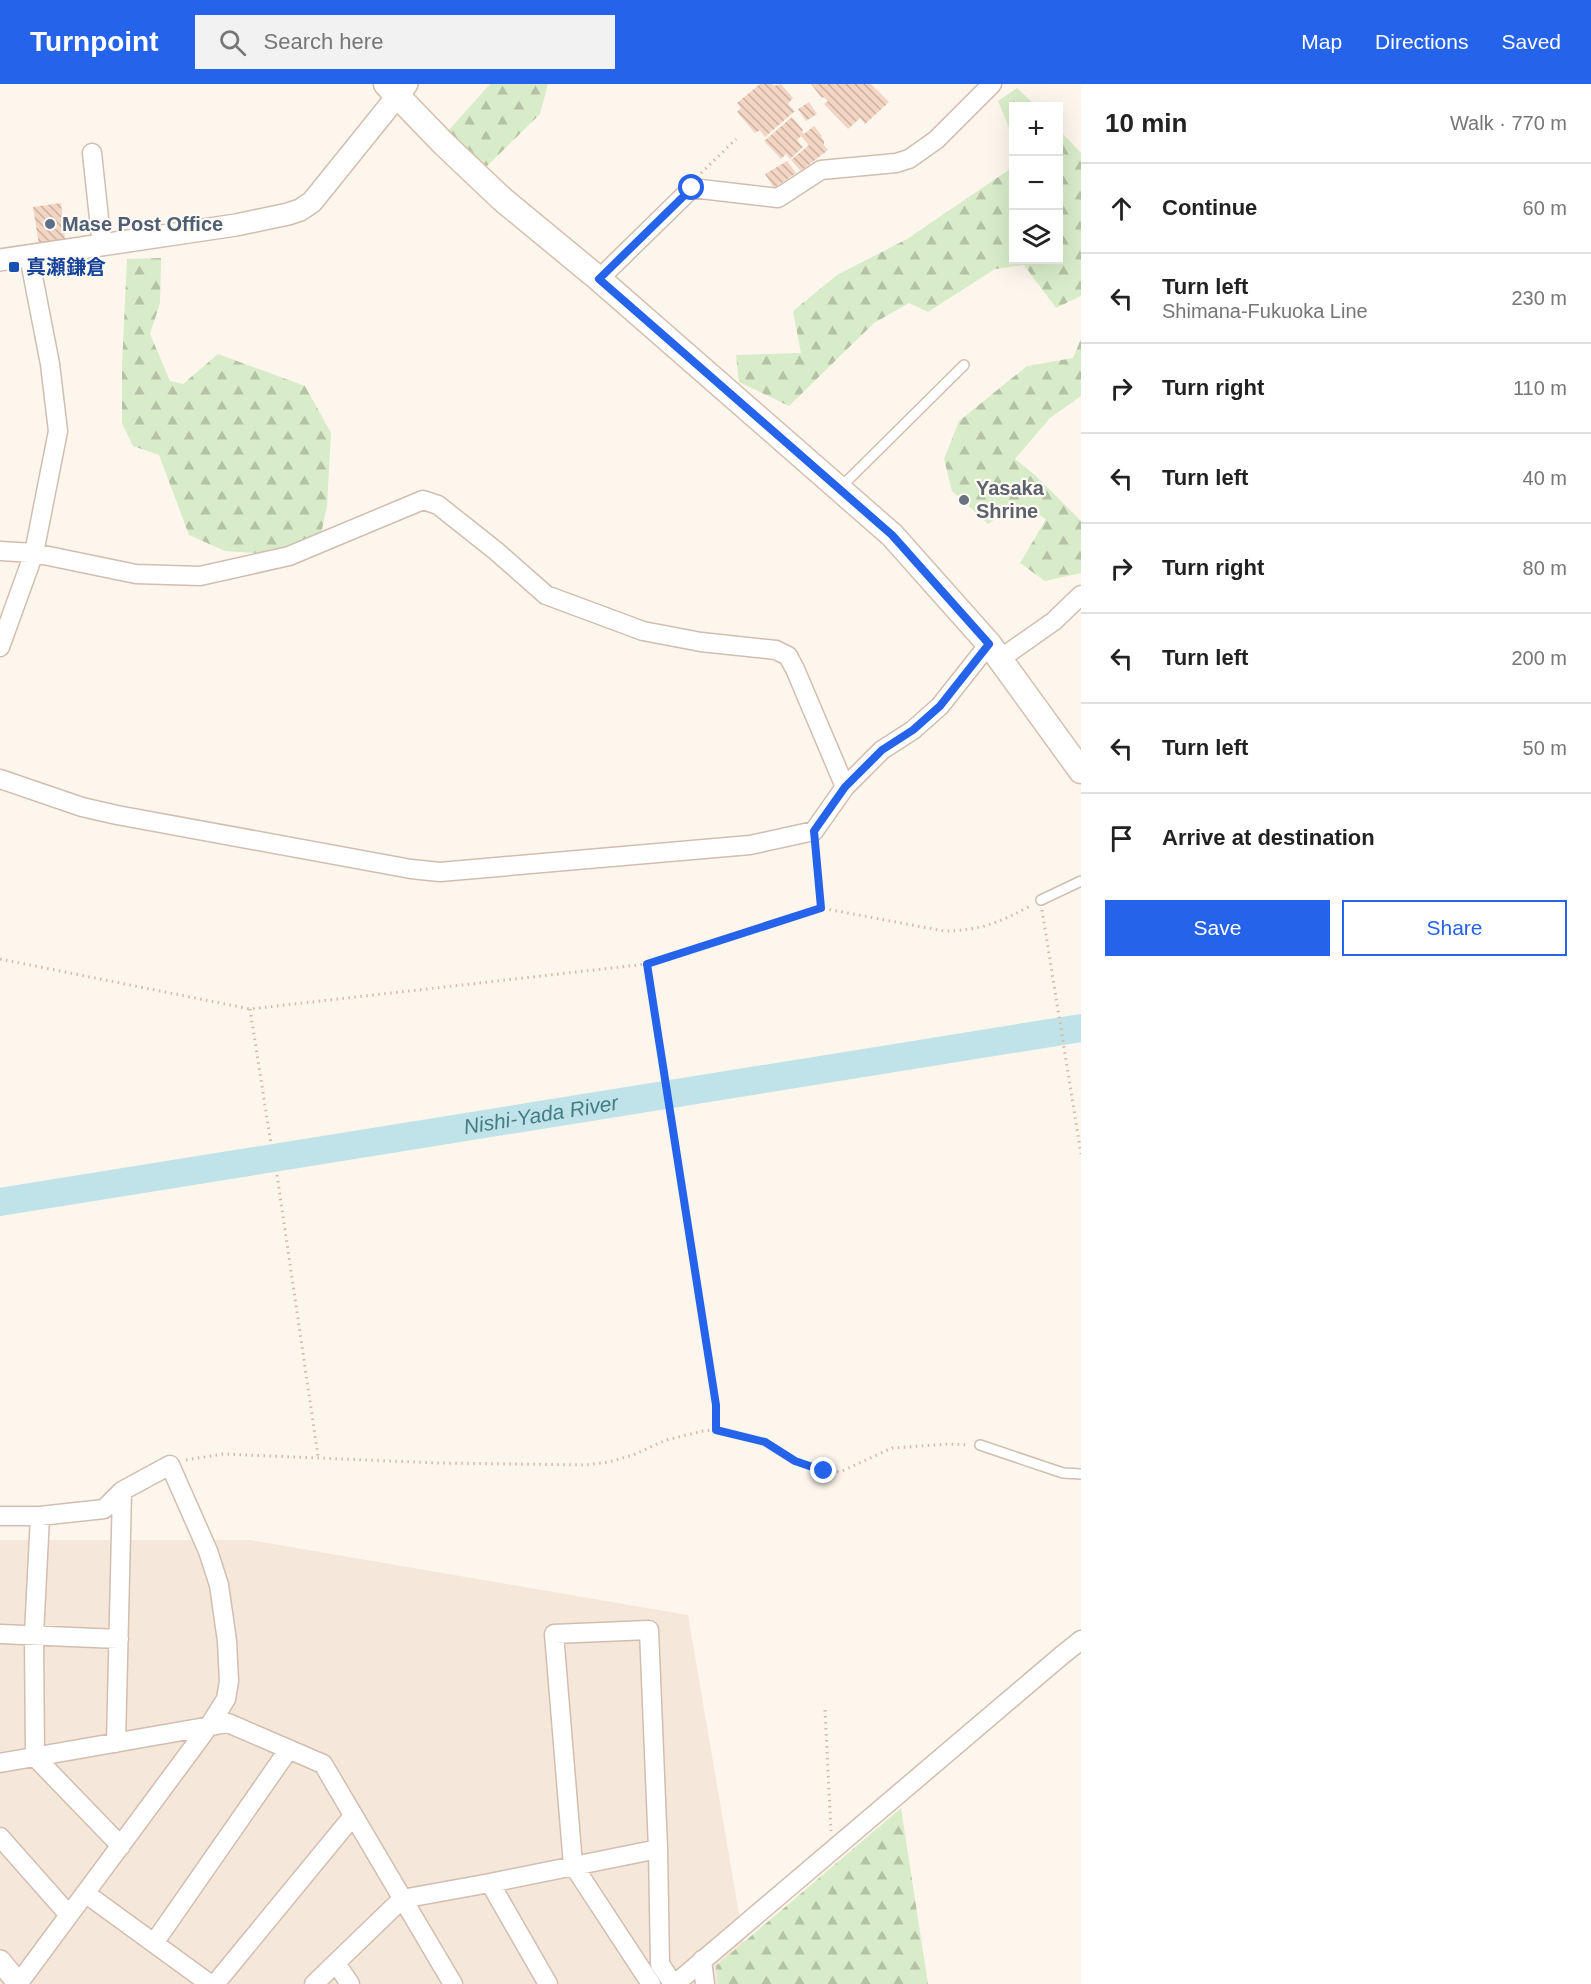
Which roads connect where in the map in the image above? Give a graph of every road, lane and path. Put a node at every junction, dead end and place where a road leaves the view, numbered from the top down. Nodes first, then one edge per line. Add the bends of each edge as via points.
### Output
1 (992, 84) edge
2 (397, 88) edge
3 (736, 139) dead end
4 (92, 153) dead end
5 (692, 188) junction
6 (102, 246) junction
7 (29, 256) junction
8 (0, 260) edge
9 (599, 279) junction
10 (964, 365) dead end
11 (839, 489) junction
12 (0, 551) edge
13 (34, 553) junction
14 (1081, 595) edge
15 (0, 647) edge
16 (994, 651) junction
17 (1081, 771) edge
18 (0, 779) edge
19 (845, 787) junction
20 (814, 831) junction
21 (1081, 881) edge
22 (1041, 900) junction
23 (821, 908) junction
24 (0, 958) edge
25 (647, 964) junction
26 (250, 1009) junction
27 (271, 1143) dead end
28 (1081, 1154) edge
29 (277, 1175) dead end
30 (716, 1430) junction
31 (980, 1445) joint
32 (318, 1456) junction
33 (170, 1465) junction
34 (1081, 1474) edge
35 (122, 1491) junction
36 (0, 1516) edge
37 (40, 1516) junction
38 (0, 1634) edge
39 (34, 1635) junction
40 (119, 1639) junction
41 (1081, 1640) edge
42 (825, 1710) dead end
43 (209, 1726) junction
44 (116, 1743) junction
45 (289, 1749) junction
46 (36, 1757) junction
47 (0, 1763) edge
48 (354, 1816) junction
49 (0, 1837) edge
50 (121, 1846) junction
51 (658, 1849) junction
52 (832, 1850) junction
53 (573, 1865) junction
54 (490, 1883) junction
55 (85, 1893) junction
56 (402, 1899) junction
57 (69, 1915) junction
58 (153, 1943) junction
59 (702, 1960) junction
60 (0, 1961) edge
61 (336, 1963) junction
62 (18, 1984) edge
63 (212, 1984) edge
64 (314, 1984) edge
65 (350, 1984) edge
66 (453, 1984) edge
67 (548, 1984) edge
68 (651, 1984) edge
69 (674, 1984) edge
70 (705, 1984) edge

1 - 5 street via 936,140 909,159 821,170 778,198
2 - 6 street via 312,202 300,210 274,218
2 - 9 main road via 444,144 502,199
3 - 5 path via 699,175
4 - 6 street
5 - 9 street
6 - 7 street
7 - 8 street
7 - 13 street via 50,364 58,431
9 - 11 main road
10 - 11 lane
11 - 16 main road via 892,535
12 - 13 street
13 - 15 street
13 - 19 street via 136,574 200,576 289,556 423,500 438,505 546,595 643,631 776,650 788,656
14 - 16 street via 1054,621
16 - 17 main road
16 - 19 street via 940,706 882,750
18 - 20 street via 117,816 440,872 750,845
19 - 20 street
20 - 23 path
21 - 22 lane
22 - 23 path via 1004,920 964,931 944,931
22 - 28 path
23 - 25 path
24 - 26 path
25 - 26 path
25 - 30 path via 716,1405
26 - 27 path
29 - 32 path
30 - 31 path via 765,1442 795,1461 840,1472 892,1448
30 - 32 path via 666,1440 633,1455 586,1465
31 - 34 lane via 1063,1473
32 - 33 path via 223,1454
33 - 35 street
33 - 43 street via 219,1585 229,1681 226,1699
35 - 37 street via 104,1509
35 - 40 street
36 - 37 street
37 - 39 street
38 - 39 street
39 - 40 street
39 - 46 street
40 - 44 street
41 - 52 street
42 - 52 path
43 - 44 street
43 - 45 street via 228,1723
43 - 50 street
44 - 46 street
45 - 48 street via 323,1764
45 - 58 street
46 - 47 street
46 - 50 street
48 - 56 street
48 - 63 street
49 - 57 street
50 - 55 street
51 - 53 street
51 - 53 street via 649,1630 554,1634
51 - 69 street via 660,1964
52 - 59 street
53 - 54 street
53 - 68 street
54 - 56 street
54 - 67 street
55 - 57 street
55 - 58 street
56 - 61 street
56 - 66 street
57 - 62 street
58 - 63 street
59 - 69 street
59 - 70 street
60 - 62 street
61 - 64 street
61 - 65 street

